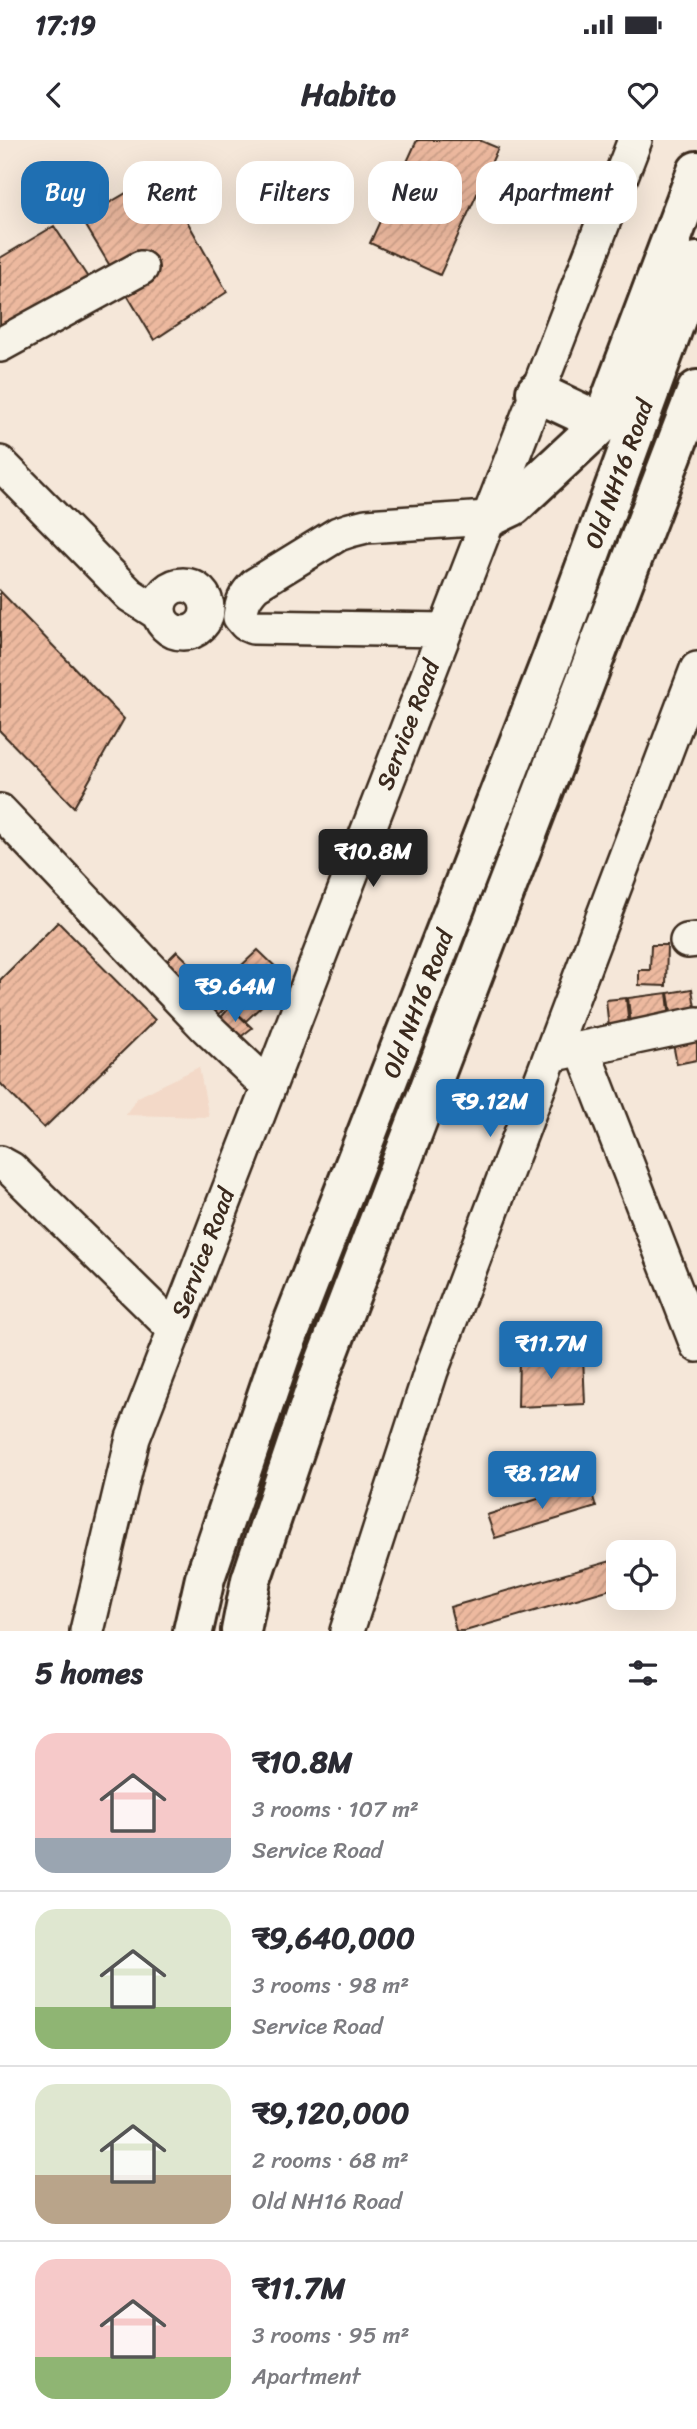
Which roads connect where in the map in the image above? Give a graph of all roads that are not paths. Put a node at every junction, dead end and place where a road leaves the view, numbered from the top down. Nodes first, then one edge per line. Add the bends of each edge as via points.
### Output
1 (635, 140) edge
2 (697, 171) edge
3 (697, 262) edge
4 (141, 268) dead end
5 (0, 345) edge
6 (697, 390) edge
7 (536, 392) junction
8 (602, 423) junction
9 (0, 463) edge
10 (488, 518) junction
11 (240, 617) junction
12 (445, 629) junction
13 (697, 669) edge
14 (0, 811) edge
15 (697, 1024) edge
16 (566, 1052) junction
17 (268, 1086) junction
18 (0, 1163) edge
19 (174, 1329) junction
20 (697, 1345) edge
21 (87, 1631) edge
22 (193, 1631) edge
23 (241, 1631) edge
24 (347, 1631) edge

1 - 7 street, Service Road
2 - 8 main road
3 - 22 main road, Old NH16 Road via 552,658 281,1354 205,1578
4 - 5 street
6 - 23 main road, Old NH16 Road via 320,1375 251,1580
7 - 8 main road
7 - 10 street, Service Road
8 - 10 main road via 513,506
9 - 11 street via 130,595 158,613 163,594 183,584 201,594 207,616
10 - 11 street via 366,526 338,534 255,585 244,596
10 - 12 street, Service Road
11 - 12 street via 253,627
12 - 17 street, Service Road
13 - 16 street
14 - 17 street
15 - 16 street
16 - 20 street
16 - 24 street via 431,1371
17 - 19 street, Service Road
18 - 19 street
19 - 21 street, Service Road via 133,1438

